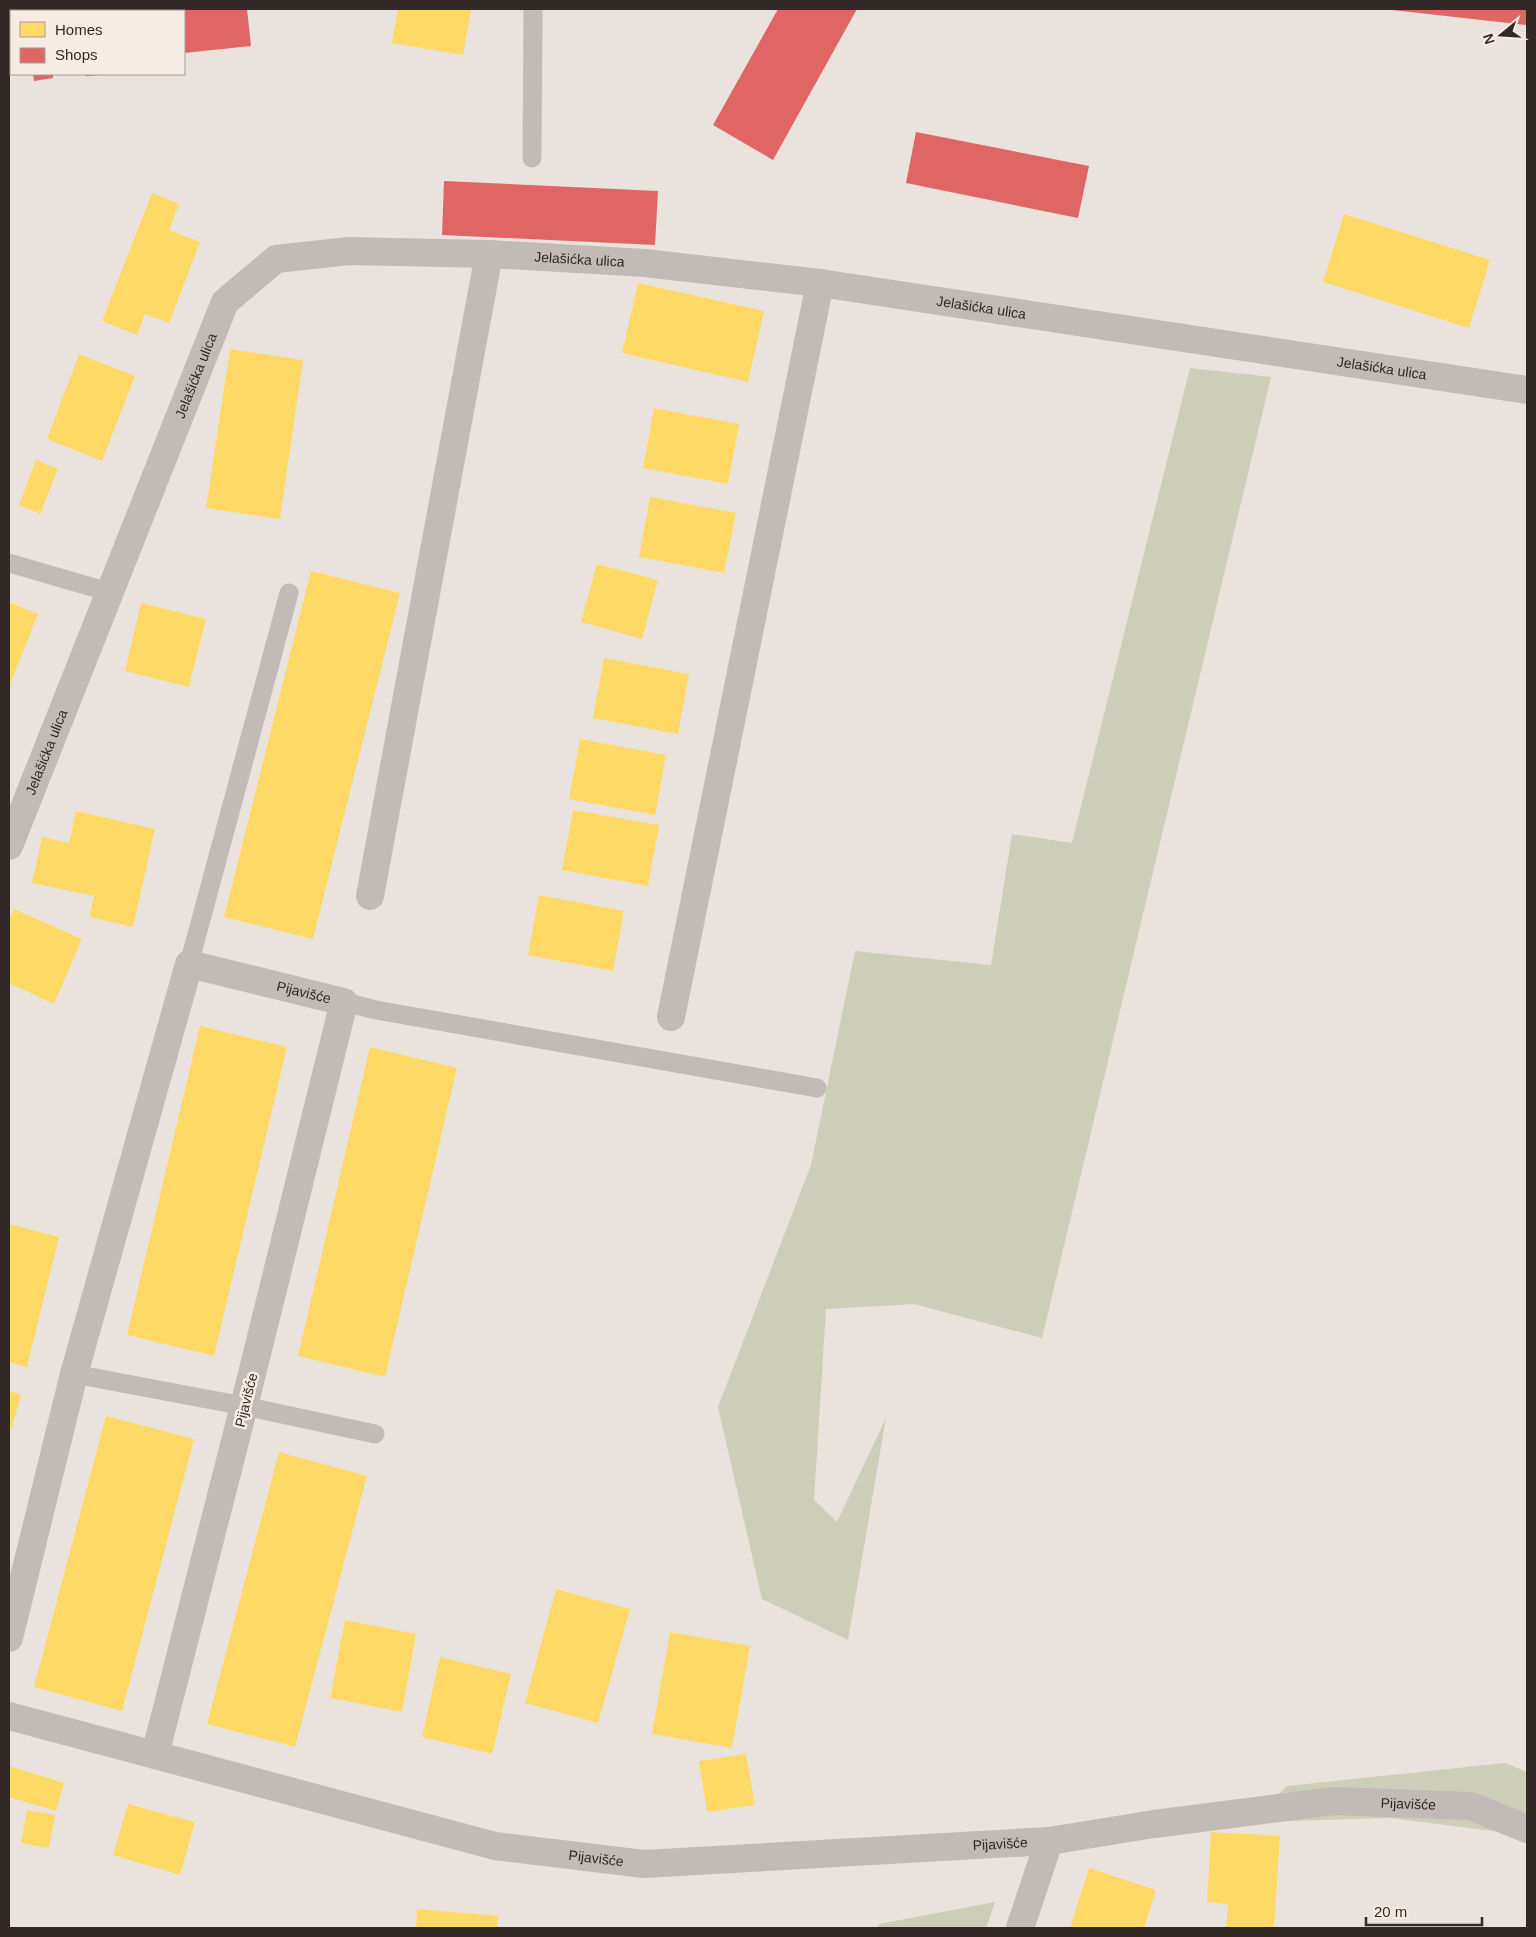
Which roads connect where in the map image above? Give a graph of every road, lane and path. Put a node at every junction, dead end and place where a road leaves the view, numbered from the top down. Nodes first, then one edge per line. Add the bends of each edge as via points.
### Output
1 (533, 9) edge
2 (532, 158) dead end
3 (489, 254) junction
4 (820, 283) junction
5 (1527, 390) edge
6 (9, 564) edge
7 (109, 592) junction
8 (289, 593) dead end
9 (9, 846) edge
10 (370, 896) dead end
11 (189, 964) junction
12 (344, 1002) junction
13 (671, 1016) dead end
14 (817, 1088) dead end
15 (74, 1374) junction
16 (244, 1406) junction
17 (375, 1434) dead end
18 (9, 1638) edge
19 (9, 1716) edge
20 (155, 1755) junction
21 (1527, 1829) edge
22 (1049, 1841) junction
23 (1020, 1928) edge

1 - 2 lane
3 - 4 street, Jelašićka ulica via 645,263
3 - 7 street, Jelašićka ulica via 349,251 276,259 225,302
3 - 10 street
4 - 5 street, Jelašićka ulica
4 - 13 street
6 - 7 lane
7 - 9 street, Jelašićka ulica
8 - 11 lane
11 - 12 street, Pijavišće
11 - 15 street
12 - 14 lane
12 - 16 street, Pijavišće
15 - 16 lane
15 - 18 street
16 - 17 lane
16 - 20 street, Pijavišće
19 - 20 street, Pijavišće
20 - 22 street, Pijavišće via 495,1846 644,1864
21 - 22 street, Pijavišće via 1471,1806 1334,1801
22 - 23 street, Pijavišće

